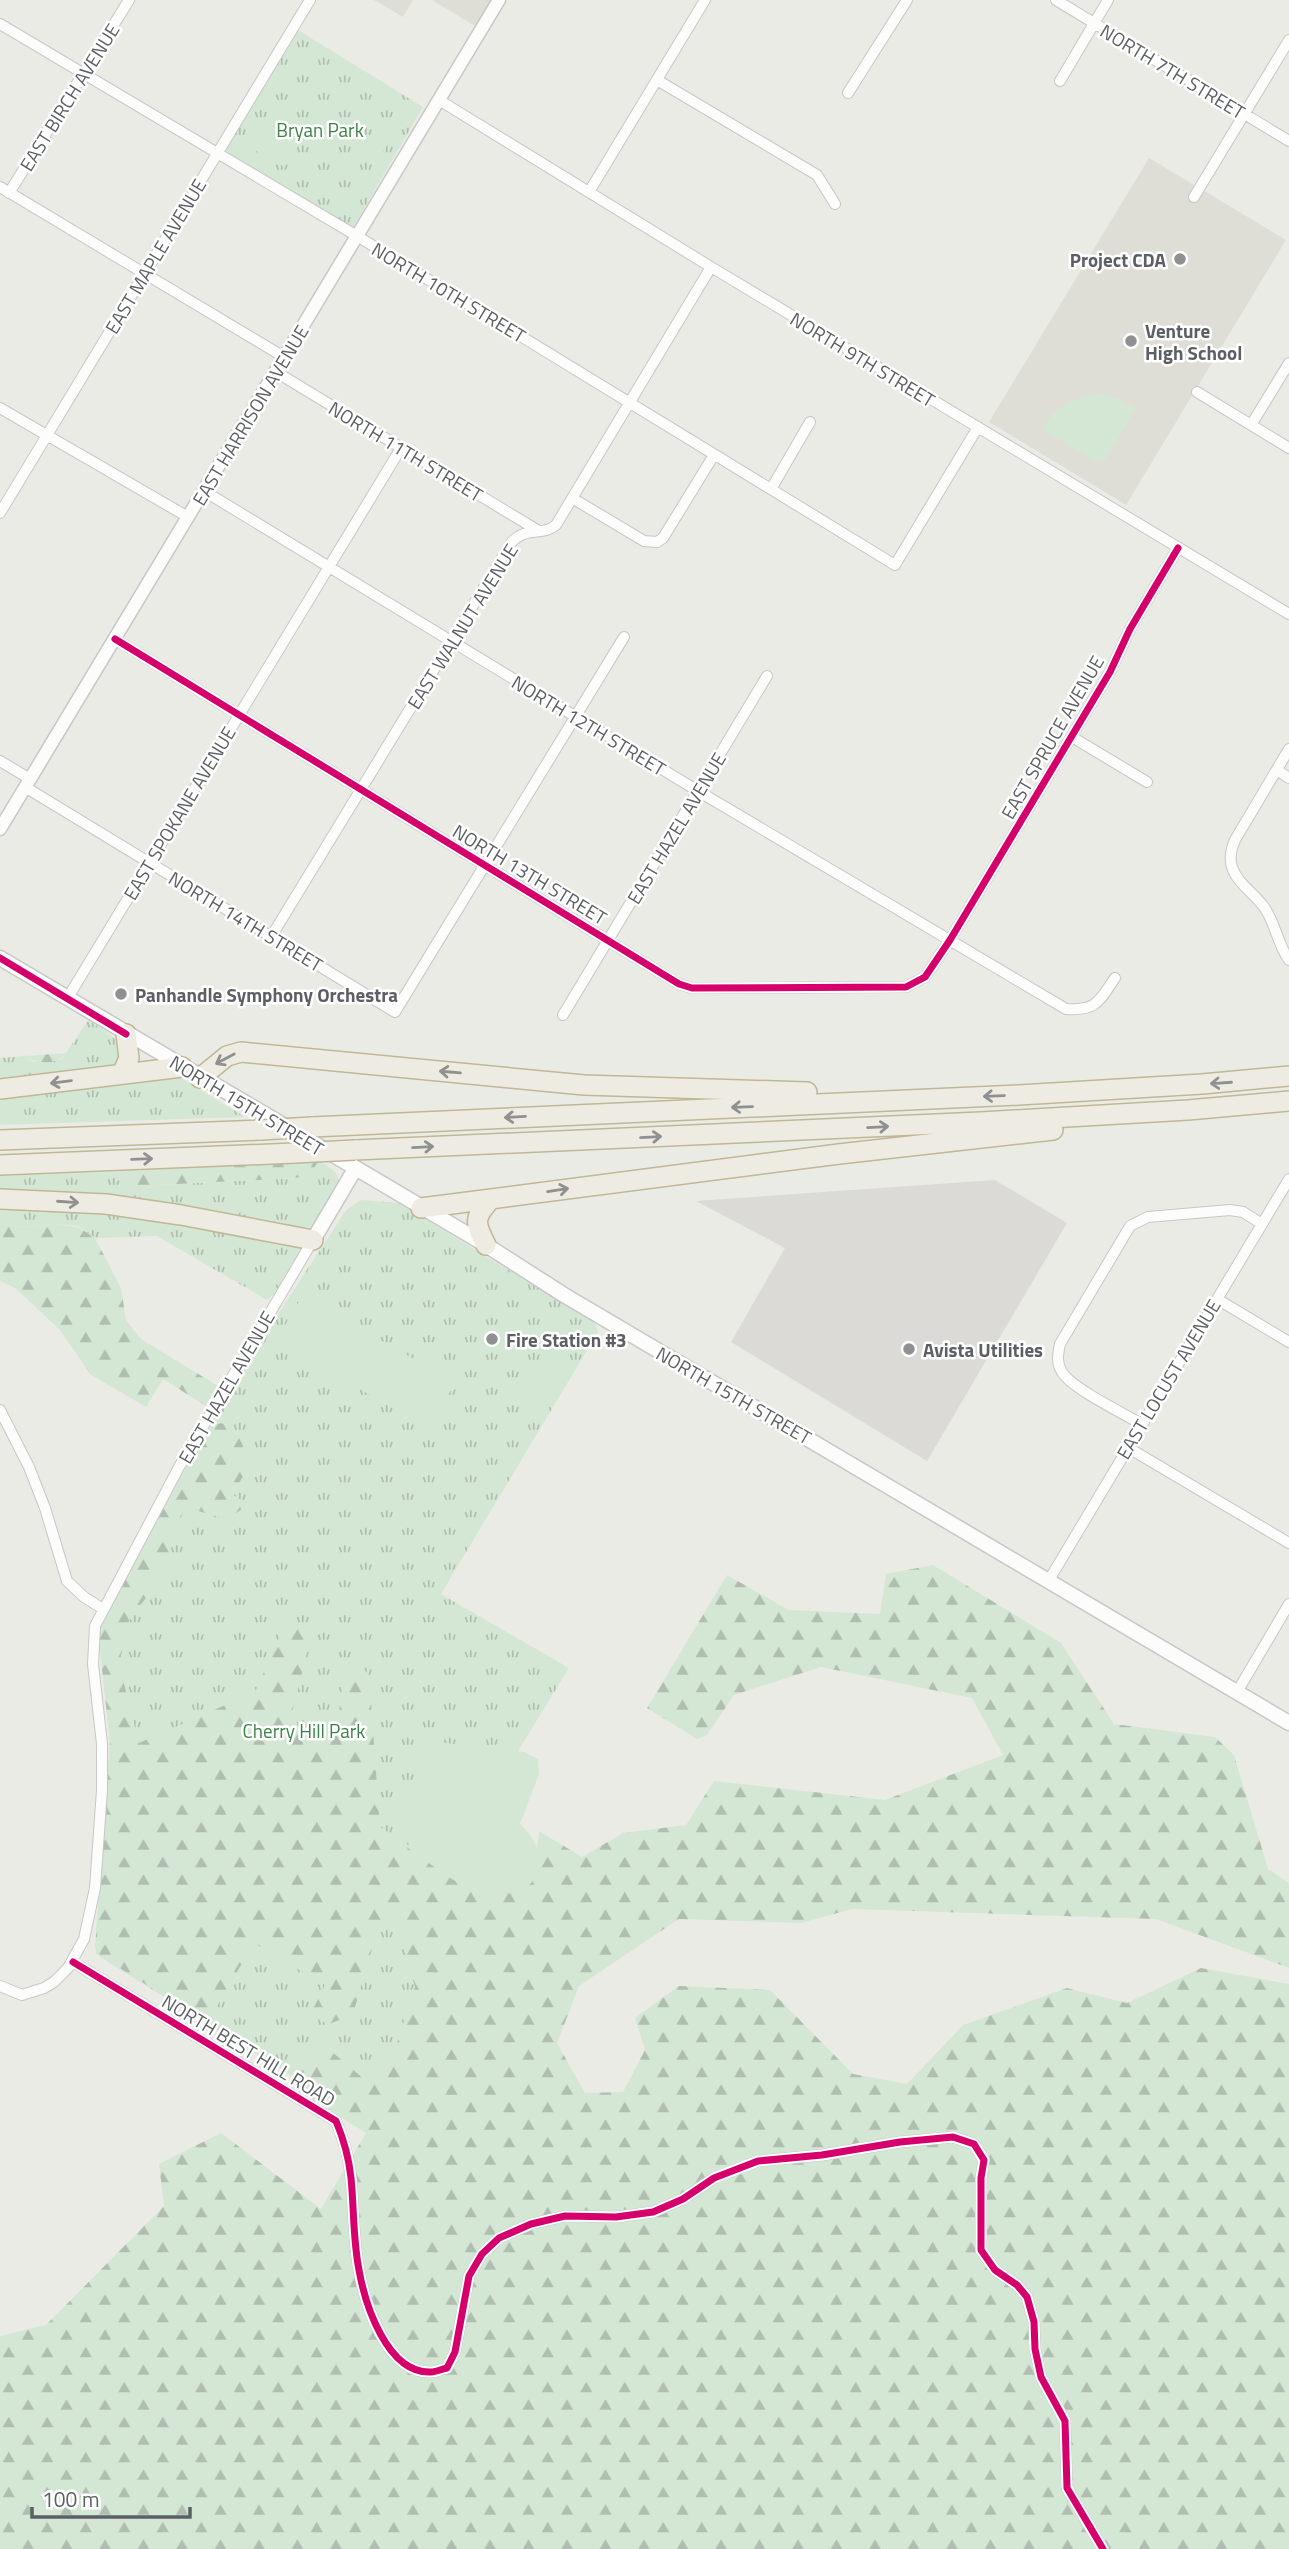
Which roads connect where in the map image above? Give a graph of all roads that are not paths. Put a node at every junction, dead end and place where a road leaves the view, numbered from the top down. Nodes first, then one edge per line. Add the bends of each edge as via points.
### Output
1 (129, 0) edge
2 (310, 0) edge
3 (499, 0) edge
4 (705, 0) edge
5 (907, 0) edge
6 (1056, 0) edge
7 (1108, 0) edge
8 (1095, 23) junction
9 (0, 24) edge
10 (1289, 40) edge
11 (84, 75) junction
12 (657, 80) junction
13 (1060, 81) dead end
14 (848, 93) dead end
15 (439, 100) junction
16 (1244, 114) junction
17 (1289, 141) edge
18 (218, 154) junction
19 (5, 190) edge
20 (589, 192) junction
21 (1194, 197) dead end
22 (835, 204) dead end
23 (357, 236) junction
24 (711, 267) junction
25 (144, 274) junction
26 (285, 357) junction
27 (1289, 363) edge
28 (276, 372) junction
29 (1196, 392) dead end
30 (630, 402) junction
31 (0, 408) edge
32 (810, 422) dead end
33 (1251, 425) junction
34 (978, 427) junction
35 (46, 436) junction
36 (401, 448) junction
37 (1289, 448) edge
38 (714, 455) junction
39 (771, 489) junction
40 (204, 491) junction
41 (572, 498) junction
42 (0, 513) edge
43 (188, 517) junction
44 (537, 530) junction
45 (1178, 548) junction
46 (329, 566) junction
47 (1289, 614) edge
48 (624, 637) dead end
49 (114, 639) junction
50 (452, 641) junction
51 (767, 676) dead end
52 (239, 715) junction
53 (576, 716) junction
54 (1072, 737) junction
55 (1289, 749) edge
56 (0, 761) edge
57 (1277, 770) junction
58 (1289, 778) edge
59 (1147, 782) dead end
60 (28, 783) junction
61 (361, 789) junction
62 (698, 791) junction
63 (0, 829) edge
64 (149, 863) junction
65 (485, 865) junction
66 (271, 937) junction
67 (609, 940) junction
68 (950, 940) junction
69 (0, 958) edge
70 (1289, 960) edge
71 (1115, 978) dead end
72 (67, 999) junction
73 (563, 1015) dead end
74 (126, 1034) junction
75 (182, 1067) junction
76 (122, 1074) junction
77 (1289, 1076) edge
78 (200, 1078) junction
79 (0, 1089) edge
80 (909, 1100) junction
81 (1289, 1101) edge
82 (1188, 1110) junction
83 (0, 1140) edge
84 (355, 1160) junction
85 (0, 1165) edge
86 (1289, 1179) edge
87 (0, 1199) edge
88 (490, 1200) junction
89 (421, 1208) junction
90 (1262, 1224) junction
91 (313, 1240) junction
92 (486, 1245) junction
93 (1217, 1299) junction
94 (1289, 1342) edge
95 (0, 1410) edge
96 (1141, 1424) junction
97 (4, 1425) edge
98 (1128, 1447) junction
99 (1289, 1543) edge
100 (1049, 1580) junction
101 (1289, 1604) edge
102 (103, 1609) junction
103 (1237, 1692) junction
104 (1289, 1723) edge
105 (72, 1962) junction
106 (0, 1986) edge
107 (1103, 2549) edge

1 - 11 street, EAST BIRCH AVENUE
2 - 18 street, EAST MAPLE AVENUE
3 - 15 street, EAST HARRISON AVENUE
4 - 12 street
5 - 14 street
6 - 8 street, NORTH 7TH STREET
7 - 8 street
8 - 13 street
8 - 16 street, NORTH 7TH STREET
9 - 11 street, NORTH 10TH STREET
10 - 16 street
11 - 18 street, NORTH 10TH STREET
11 - 19 street, EAST BIRCH AVENUE
12 - 20 street
12 - 22 street via 817,175
15 - 20 street, NORTH 9TH STREET
15 - 23 street, EAST HARRISON AVENUE
16 - 17 street, NORTH 7TH STREET
16 - 21 street
18 - 23 street, NORTH 10TH STREET
18 - 25 street, EAST MAPLE AVENUE
19 - 25 street
20 - 24 street, NORTH 9TH STREET
23 - 26 street, EAST HARRISON AVENUE
23 - 30 street, NORTH 10TH STREET
24 - 30 street, EAST WALNUT AVENUE
24 - 34 street, NORTH 9TH STREET
25 - 26 street
25 - 35 street, EAST MAPLE AVENUE
26 - 28 street, EAST HARRISON AVENUE
27 - 33 street
28 - 36 street, NORTH 11TH STREET
28 - 40 street, EAST HARRISON AVENUE
29 - 33 street
30 - 38 street, NORTH 10TH STREET
30 - 41 street, EAST WALNUT AVENUE
31 - 35 street
32 - 39 street
33 - 37 street
34 - 39 street, NORTH 10TH STREET via 895,565
34 - 45 street, NORTH 9TH STREET
35 - 42 street, EAST MAPLE AVENUE
35 - 43 street
36 - 44 street, NORTH 11TH STREET
36 - 46 street, EAST SPOKANE AVENUE
38 - 39 street, NORTH 10TH STREET
38 - 41 street via 663,538 653,543
40 - 43 street, EAST HARRISON AVENUE
40 - 46 street, NORTH 12TH STREET
41 - 44 street, EAST WALNUT AVENUE via 556,525 547,531
43 - 49 street, EAST HARRISON AVENUE
44 - 50 street, EAST WALNUT AVENUE via 523,533 511,543
45 - 47 street, NORTH 9TH STREET
45 - 54 street, EAST SPRUCE AVENUE
46 - 50 street, NORTH 12TH STREET
46 - 52 street, EAST SPOKANE AVENUE
48 - 53 street
49 - 52 street, NORTH 13TH STREET
49 - 60 street, EAST HARRISON AVENUE
50 - 53 street, NORTH 12TH STREET
50 - 61 street, EAST WALNUT AVENUE
51 - 62 street, EAST HAZEL AVENUE
52 - 61 street, NORTH 13TH STREET
52 - 64 street, EAST SPOKANE AVENUE
53 - 62 street, NORTH 12TH STREET
53 - 65 street
54 - 59 street
54 - 68 street, EAST SPRUCE AVENUE
55 - 57 street
56 - 60 street, NORTH 14TH STREET
57 - 58 street
57 - 70 street via 1235,840 1230,861 1238,878 1266,910
60 - 63 street, EAST HARRISON AVENUE
60 - 64 street, NORTH 14TH STREET
61 - 65 street, NORTH 13TH STREET
61 - 66 street, EAST WALNUT AVENUE
62 - 67 street, EAST HAZEL AVENUE
62 - 68 street, NORTH 12TH STREET
64 - 66 street, NORTH 14TH STREET
64 - 72 street, EAST SPOKANE AVENUE
65 - 66 street, NORTH 14TH STREET via 396,1012
65 - 67 street, NORTH 13TH STREET
67 - 68 street, NORTH 13TH STREET via 692,988 841,988 906,987 925,977
67 - 73 street, EAST HAZEL AVENUE
68 - 71 street, NORTH 12TH STREET via 1066,1009 1086,1010
69 - 72 main road, NORTH 15TH STREET
72 - 74 main road, NORTH 15TH STREET
74 - 75 main road, NORTH 15TH STREET
74 - 76 highway via 129,1058
75 - 76 highway
75 - 78 main road, NORTH 15TH STREET
76 -> 79 highway
77 -> 80 highway
80 -> 78 highway via 584,1084 240,1052 227,1056
78 - 84 main road, NORTH 15TH STREET
80 -> 83 highway, bridge
81 - 82 highway
84 -> 82 highway
88 -> 82 highway
85 -> 84 highway, bridge via 295,1153
84 - 89 main road, NORTH 15TH STREET
84 - 91 main road, EAST HAZEL AVENUE
86 - 90 street, EAST LOCUST AVENUE
87 -> 91 highway via 106,1204
88 - 89 highway
88 - 92 highway via 477,1222
89 - 92 main road, NORTH 15TH STREET
90 - 93 street, EAST LOCUST AVENUE
90 - 96 street via 1230,1210 1158,1215 1130,1226 1057,1354 1070,1381
91 - 102 street, EAST HAZEL AVENUE via 179,1467
92 - 100 main road, NORTH 15TH STREET
93 - 94 street
93 - 96 street, EAST LOCUST AVENUE
95 - 97 street
96 - 98 street, EAST LOCUST AVENUE
97 - 102 street via 29,1467 67,1581
98 - 99 street
98 - 100 street, EAST LOCUST AVENUE
100 - 103 main road, NORTH 15TH STREET
101 - 103 street
102 - 105 street, EAST HAZEL AVENUE via 94,1626 92,1646 102,1744 98,1856 88,1924
103 - 104 main road, NORTH 15TH STREET
105 - 106 street via 39,1991 22,1995
105 - 107 street, NORTH BEST HILL ROAD via 336,2121 349,2165 359,2270 379,2334 401,2362 416,2370 447,2368 455,2352 469,2276 499,2238 531,2224 565,2216 653,2212 714,2178 758,2161 953,2137 974,2144 984,2160 981,2249 995,2270 1027,2297 1041,2377 1065,2421 1067,2488

